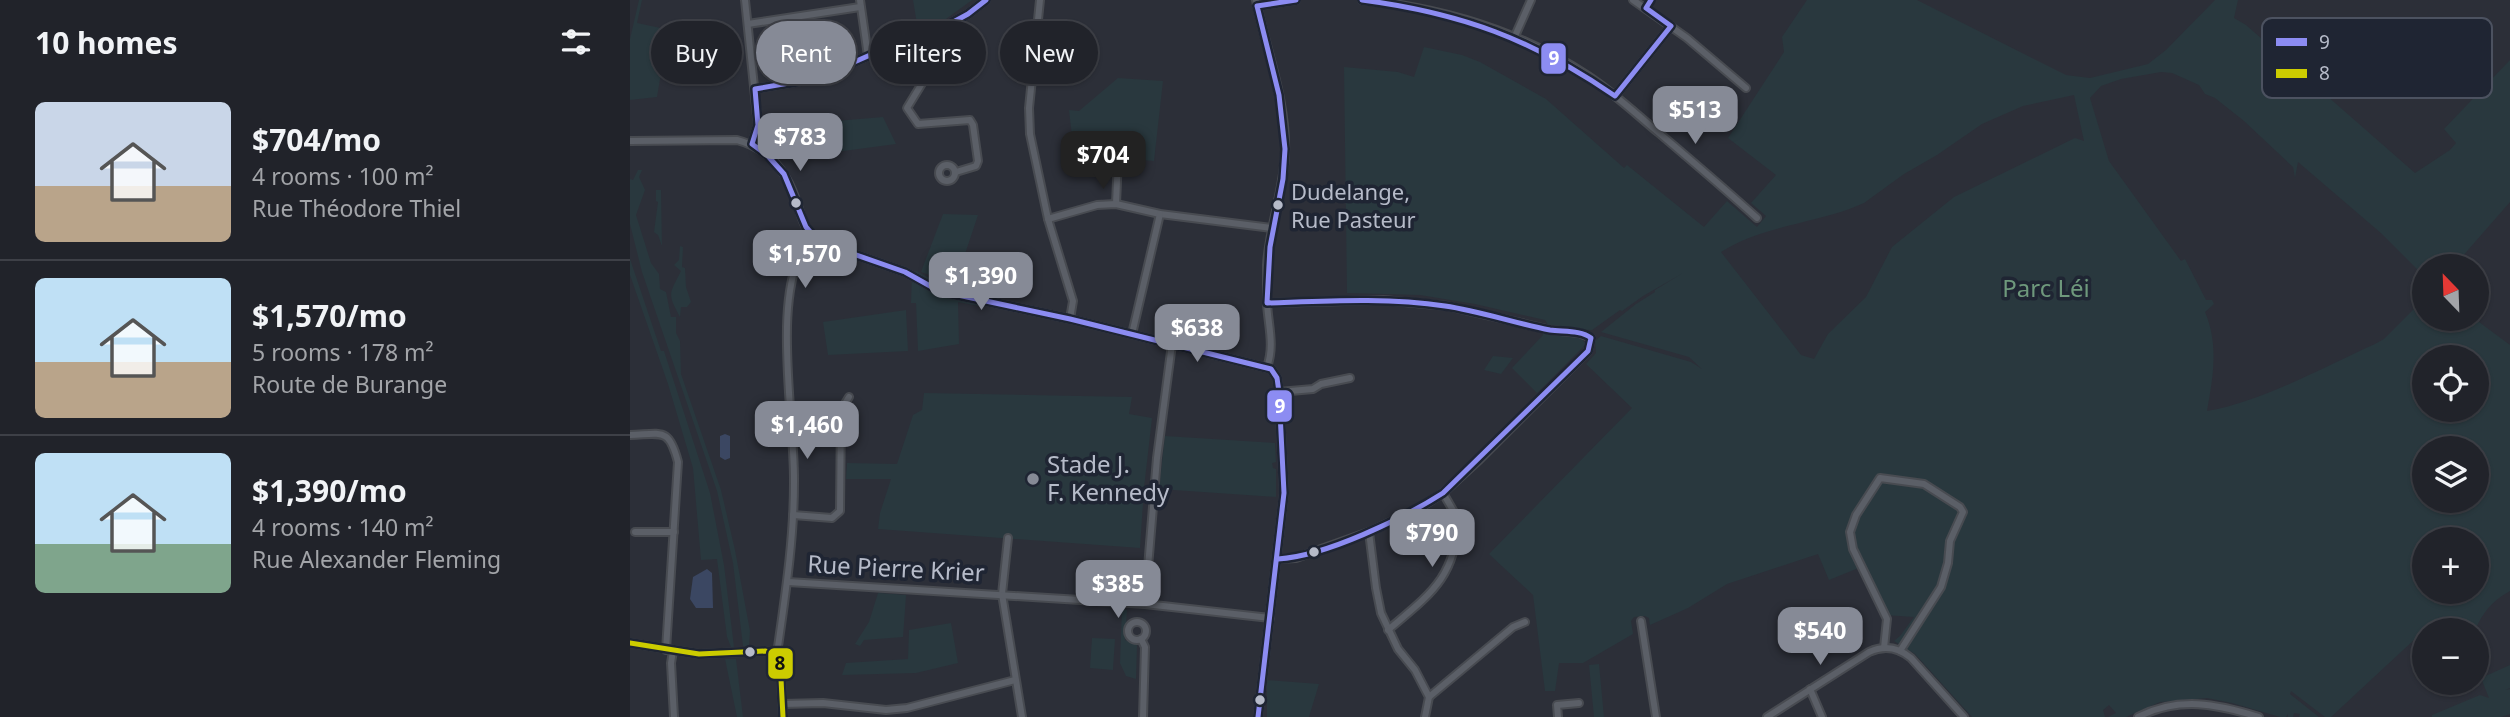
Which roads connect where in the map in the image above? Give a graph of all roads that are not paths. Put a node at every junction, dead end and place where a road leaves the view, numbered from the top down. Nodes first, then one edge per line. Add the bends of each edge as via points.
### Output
1 (745, 0) edge
2 (986, 0) edge
3 (1040, 0) edge
4 (1296, 0) edge
5 (1362, 0) edge
6 (1531, 0) edge
7 (1633, 0) edge
8 (1651, 0) edge
9 (860, 3) edge
10 (1257, 3) edge
11 (1646, 8) junction
12 (955, 21) edge
13 (748, 24) junction
14 (1671, 26) junction
15 (1515, 36) junction
16 (868, 56) joint
17 (922, 84) edge
18 (1746, 88) dead end
19 (755, 89) junction
20 (1615, 96) junction
21 (630, 141) edge
22 (752, 144) junction
23 (1118, 158) dead end
24 (956, 172) dead end
25 (1116, 204) junction
26 (1160, 214) junction
27 (1757, 218) dead end
28 (1048, 219) junction
29 (1272, 228) junction
30 (810, 235) junction
31 (1267, 303) junction
32 (1070, 319) junction
33 (1132, 334) junction
34 (1172, 344) junction
35 (1267, 367) junction
36 (1350, 378) dead end
37 (1279, 392) junction
38 (849, 397) dead end
39 (630, 435) edge
40 (1443, 493) junction
41 (793, 515) junction
42 (1369, 531) junction
43 (635, 532) dead end
44 (674, 532) junction
45 (1008, 538) dead end
46 (1278, 559) junction
47 (788, 582) junction
48 (1002, 594) junction
49 (1144, 604) junction
50 (1270, 618) junction
51 (1641, 621) dead end
52 (1525, 622) dead end
53 (1388, 630) junction
54 (1141, 639) dead end
55 (630, 643) edge
56 (1884, 648) junction
57 (669, 651) junction
58 (1900, 651) junction
59 (777, 654) junction
60 (1015, 680) junction
61 (1810, 689) junction
62 (1429, 697) junction
63 (1579, 703) dead end
64 (782, 704) junction
65 (886, 710) junction
66 (674, 717) edge
67 (783, 717) edge
68 (891, 717) edge
69 (1022, 717) edge
70 (1143, 717) edge
71 (1258, 717) edge
72 (1425, 717) edge
73 (1558, 717) edge
74 (1656, 717) edge
75 (1767, 717) edge
76 (1822, 717) edge
77 (1964, 717) edge
78 (2138, 717) edge
79 (2259, 717) edge

1 - 13 street
2 - 12 street
3 - 28 street via 1030,121
4 - 10 street
5 - 15 street via 1436,11
6 - 15 street
7 - 11 street
8 - 11 street
9 - 13 street
9 - 16 street
10 - 29 street via 1285,136 1284,172
11 - 14 street
13 - 19 street
14 - 18 street
14 - 20 street
15 - 20 street via 1559,58
16 - 19 street via 818,78
17 - 24 street via 907,108 918,124 970,120 973,125 978,161 971,169
19 - 22 street via 758,125
20 - 27 street
21 - 22 street via 737,140
22 - 30 street via 765,152 788,180
23 - 25 street
25 - 26 street
25 - 28 street
26 - 29 street
26 - 33 street
28 - 32 street via 1073,301
29 - 31 street
30 - 32 street via 905,272 939,291
30 - 41 street via 802,246 788,308
31 - 35 street via 1271,349
31 - 40 street via 1382,300 1447,306 1591,338 1588,351
32 - 33 street
33 - 34 street
34 - 35 street
34 - 49 street
35 - 37 street via 1275,374
36 - 37 street via 1313,389
37 - 46 street via 1284,493
38 - 41 street via 841,411 840,510 832,518
39 - 44 street via 665,434 671,439 678,462
40 - 42 street
40 - 53 street via 1458,519 1443,578
41 - 47 street
42 - 46 street via 1296,558
42 - 53 street via 1376,588
43 - 44 street
44 - 57 street
45 - 48 street, Rue Pierre Krier
46 - 50 street
47 - 48 street, Rue Pierre Krier
47 - 59 street
48 - 49 street, Rue Pierre Krier
48 - 60 street
49 - 50 street, Rue Pierre Krier
50 - 71 street
51 - 74 street
52 - 62 street
53 - 62 street
54 - 70 street via 1145,647
55 - 57 street
56 - 58 street
56 - 58 street via 1887,620 1853,549 1850,532 1880,478 1924,484 1963,512 1950,541 1941,587
56 - 61 street via 1869,652
57 - 59 street
57 - 66 street
58 - 77 street
59 - 64 street
60 - 65 street
60 - 69 street
61 - 75 street
61 - 76 street
62 - 72 street
63 - 73 street via 1558,705
64 - 65 street
64 - 67 street
65 - 68 street
78 - 79 street via 2194,703

